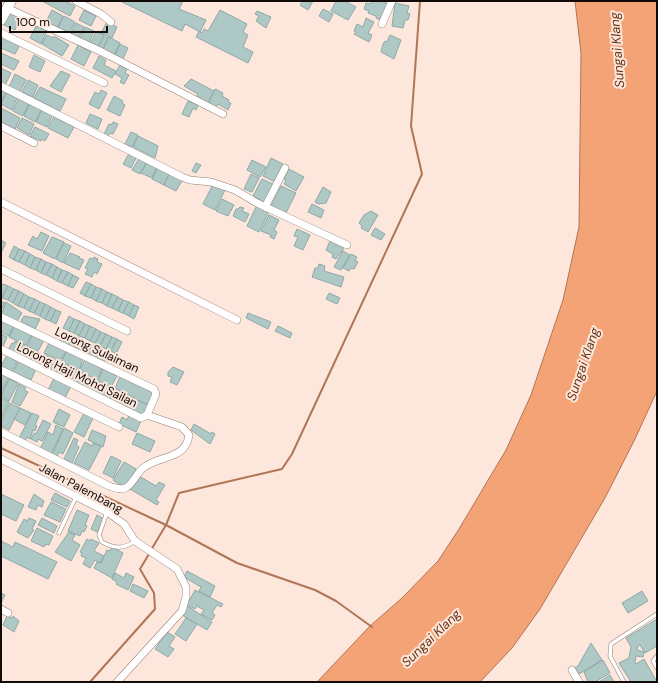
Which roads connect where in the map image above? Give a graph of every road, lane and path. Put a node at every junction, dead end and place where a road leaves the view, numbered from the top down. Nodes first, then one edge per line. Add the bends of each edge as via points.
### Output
1 (76, 1) edge
2 (392, 1) edge
3 (9, 4) edge
4 (1, 20) edge
5 (112, 22) dead end
6 (382, 24) dead end
7 (1, 33) edge
8 (104, 83) dead end
9 (1, 86) edge
10 (223, 114) dead end
11 (1, 126) edge
12 (34, 142) dead end
13 (285, 168) dead end
14 (1, 202) edge
15 (265, 207) junction
16 (347, 245) dead end
17 (1, 269) edge
18 (1, 317) edge
19 (237, 320) dead end
20 (127, 330) dead end
21 (1, 349) edge
22 (1, 370) edge
23 (145, 417) junction
24 (118, 427) dead end
25 (1, 432) edge
26 (1, 459) edge
27 (76, 497) junction
28 (107, 512) junction
29 (59, 533) dead end
30 (135, 541) junction
31 (1, 609) edge
32 (8, 613) dead end
33 (657, 614) edge
34 (657, 656) edge
35 (657, 668) edge
36 (572, 670) dead end
37 (117, 682) edge
38 (579, 682) edge
39 (624, 682) edge

1 - 5 street
2 - 6 street
3 - 4 street
3 - 10 street
7 - 8 street
9 - 15 street via 182,177 211,182 235,190
11 - 12 street
13 - 15 street
14 - 19 street
15 - 16 street
17 - 20 street
18 - 23 street, Lorong Sulaiman via 154,389 156,394
21 - 23 street, Lorong Haji Mohd Sailan
22 - 24 street
23 - 25 street, Lorong Haji Mohd Sailan via 182,427 189,435 188,443 178,453 146,466 127,487 122,489 109,486
26 - 27 street, Jalan Palembang
27 - 28 street, Jalan Palembang
27 - 29 lane
28 - 30 street, Jalan Palembang via 124,524
28 - 30 lane via 99,535 102,542 126,548
30 - 37 street, Jalan Palembang via 177,569 186,587 186,597 182,611
31 - 32 street
33 - 39 lane via 611,644 610,656
34 - 35 lane via 653,661
36 - 38 street

